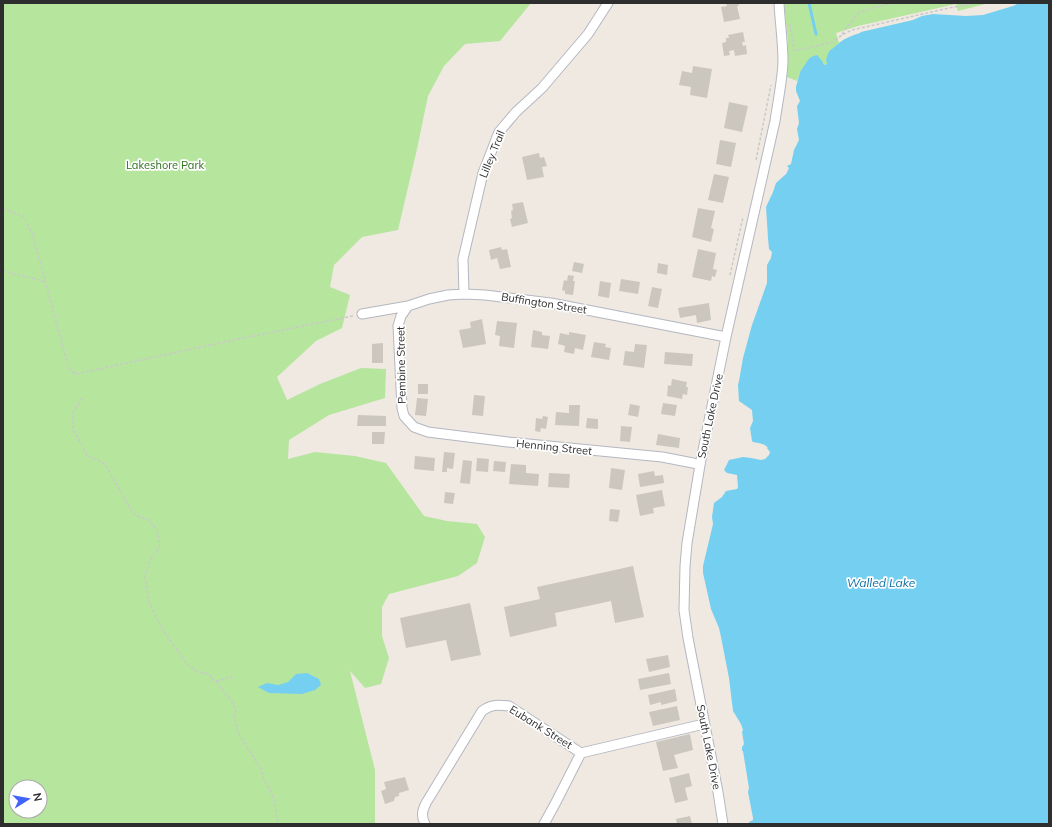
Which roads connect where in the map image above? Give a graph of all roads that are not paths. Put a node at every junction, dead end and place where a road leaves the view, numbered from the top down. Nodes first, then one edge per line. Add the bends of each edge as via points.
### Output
1 (608, 3) edge
2 (778, 5) edge
3 (464, 294) junction
4 (408, 306) junction
5 (362, 314) road end
6 (726, 337) junction
7 (410, 424) joint
8 (700, 465) junction
9 (704, 724) junction
10 (581, 753) junction
11 (424, 820) edge
12 (544, 824) edge
13 (723, 824) edge

1 - 3 street, Lilley Trail via 588,34 542,88 499,132 483,172 463,259
2 - 6 street, South Lake Drive via 783,62 780,90
3 - 4 street, Buffington Street
3 - 6 street, Buffington Street via 551,303
4 - 5 street, Buffington Street
4 - 7 street, Pembine Street via 398,326 402,408
6 - 8 street, South Lake Drive
7 - 8 street, Henning Street via 428,432 662,457
8 - 9 street, South Lake Drive via 687,543 684,604
9 - 10 street, Eubank Street
9 - 13 street, South Lake Drive
10 - 11 street, Eubank Street via 509,706 488,707 482,712 426,803 423,810
10 - 12 street

